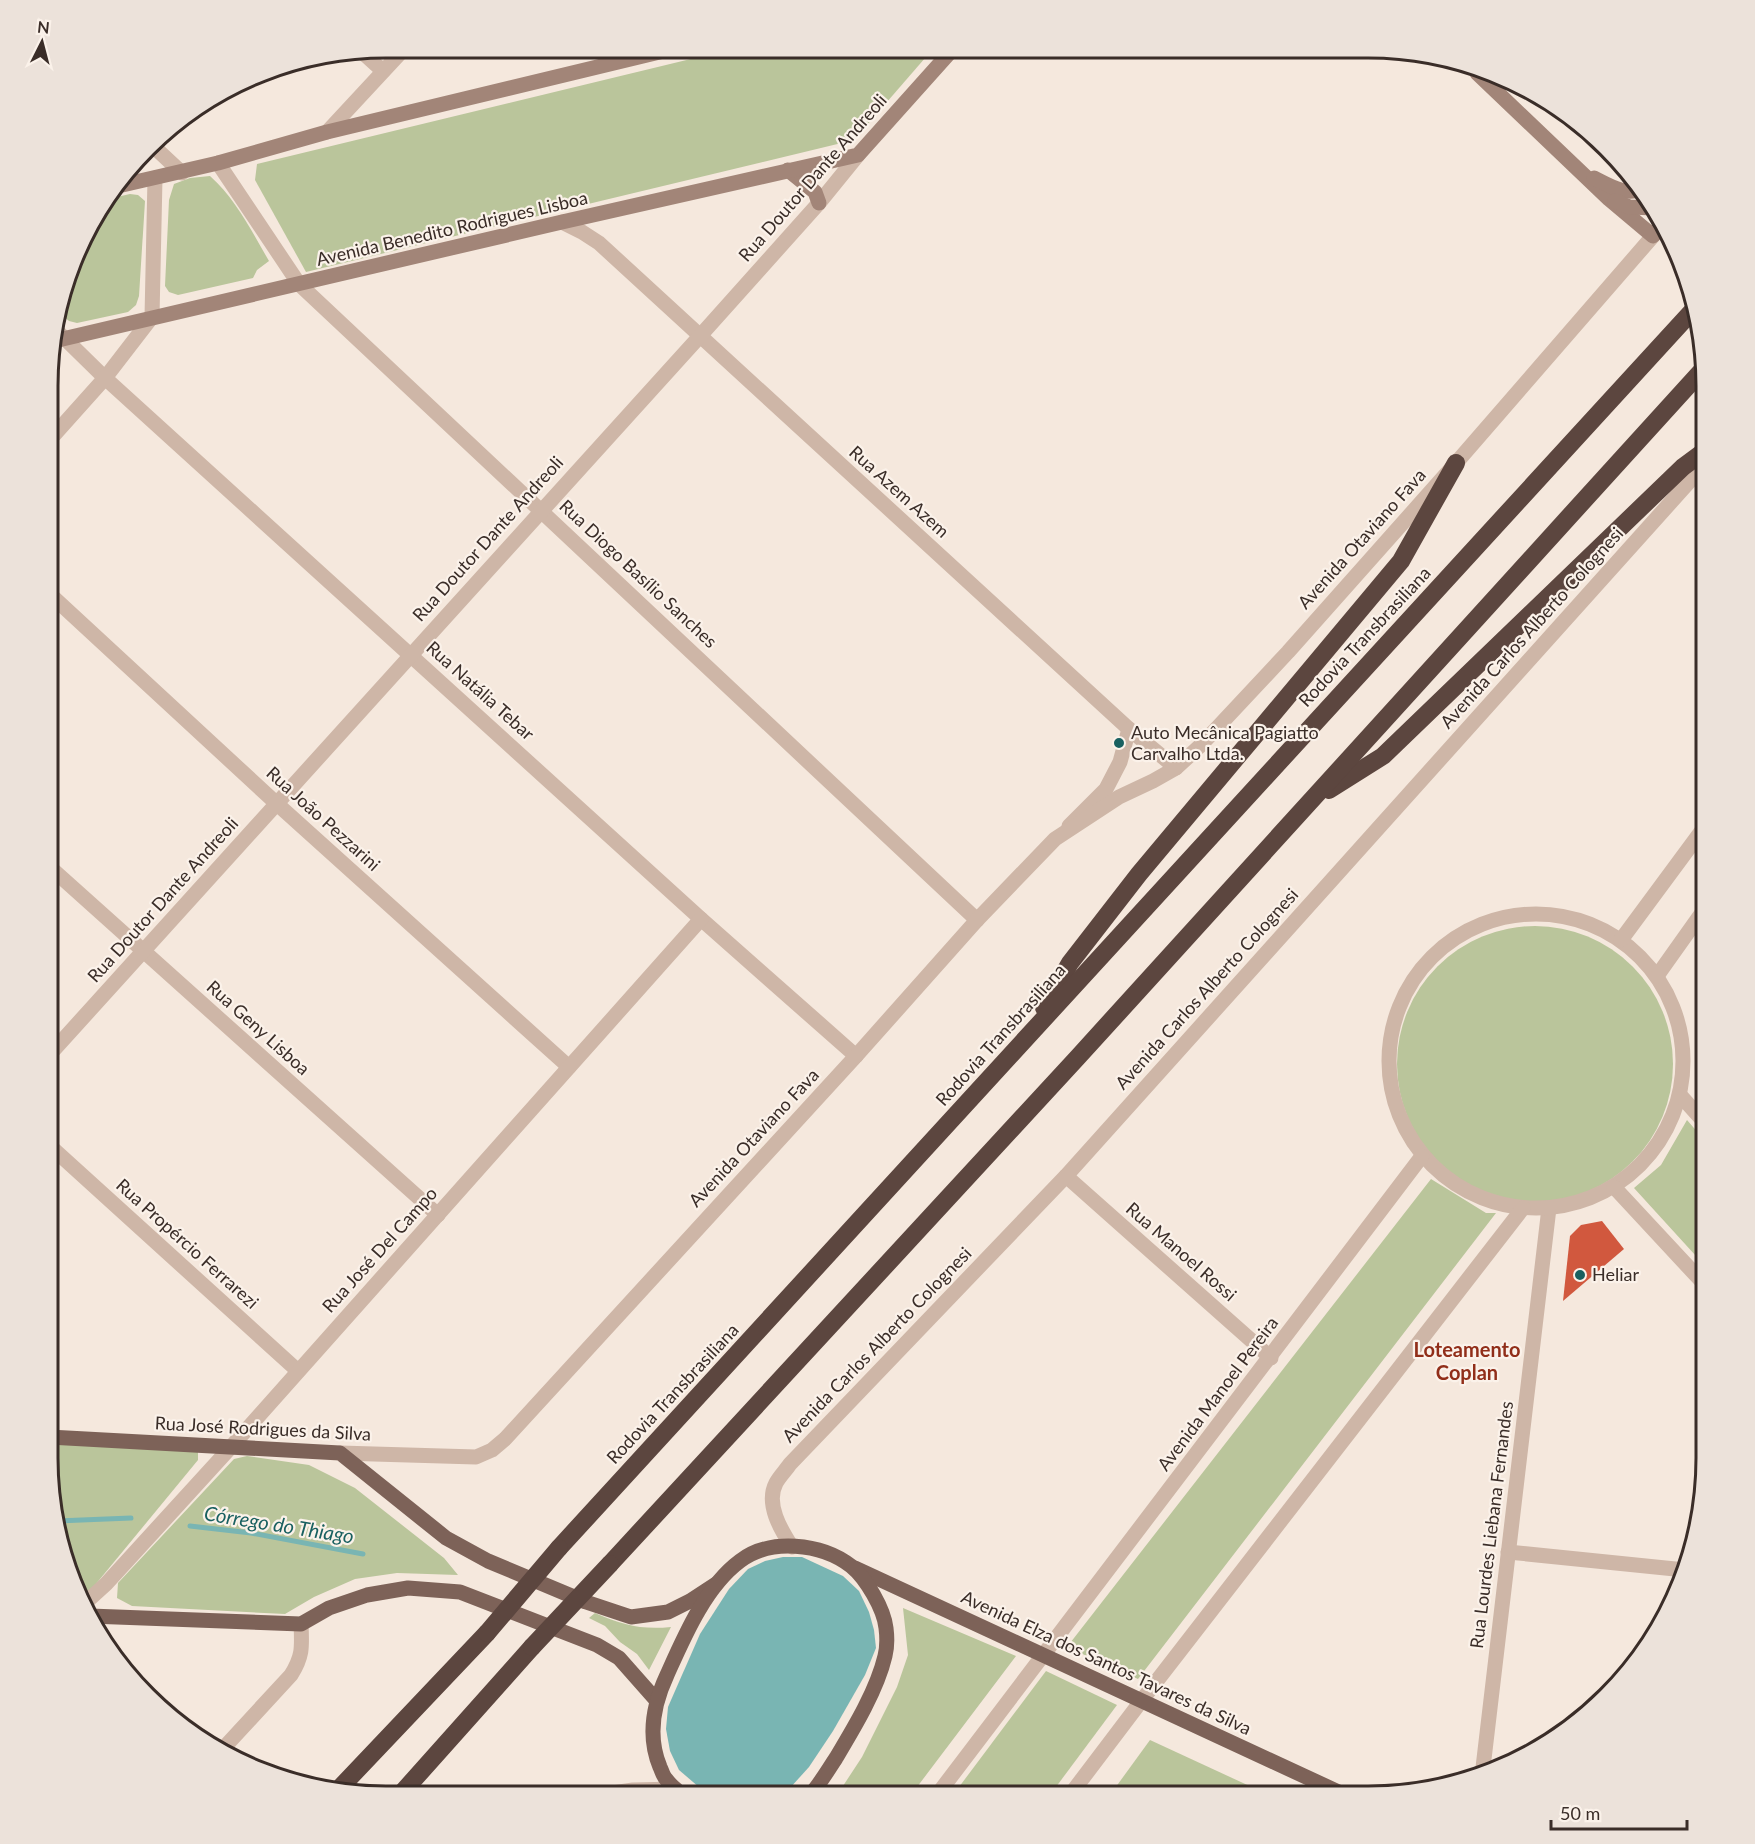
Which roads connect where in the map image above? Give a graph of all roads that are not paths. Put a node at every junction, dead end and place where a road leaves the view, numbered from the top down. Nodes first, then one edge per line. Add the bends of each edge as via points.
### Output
1 (395, 58) edge
2 (635, 58) edge
3 (945, 58) edge
4 (370, 59) edge
5 (383, 71) junction
6 (1484, 79) edge
7 (327, 132) junction
8 (158, 151) edge
9 (858, 155) junction
10 (218, 163) junction
11 (788, 170) junction
12 (182, 173) junction
13 (1583, 173) junction
14 (155, 178) junction
15 (129, 184) edge
16 (1632, 191) edge
17 (1609, 199) junction
18 (819, 203) junction
19 (1643, 208) edge
20 (593, 216) junction
21 (562, 222) junction
22 (1657, 230) edge
23 (1653, 236) junction
24 (599, 243) junction
25 (299, 284) junction
26 (1688, 315) edge
27 (152, 317) junction
28 (63, 335) edge
29 (700, 336) junction
30 (62, 339) edge
31 (1696, 377) edge
32 (105, 378) junction
33 (58, 431) edge
34 (1696, 457) edge
35 (1456, 464) junction
36 (1696, 474) edge
37 (541, 510) junction
38 (58, 602) edge
39 (411, 655) junction
40 (1129, 729) junction
41 (1176, 768) junction
42 (1310, 802) junction
43 (276, 803) junction
44 (1055, 839) junction
45 (1696, 839) edge
46 (58, 874) edge
47 (701, 919) junction
48 (977, 920) junction
49 (1696, 921) edge
50 (1621, 940) junction
51 (143, 951) junction
52 (1658, 976) junction
53 (1026, 1038) junction
54 (58, 1045) edge
55 (856, 1056) junction
56 (569, 1067) junction
57 (1680, 1095) junction
58 (1696, 1113) edge
59 (58, 1153) edge
60 (1422, 1156) junction
61 (1066, 1176) junction
62 (1614, 1186) junction
63 (1523, 1208) junction
64 (1549, 1208) junction
65 (438, 1215) junction
66 (1696, 1275) edge
67 (1270, 1358) junction
68 (298, 1371) junction
69 (58, 1437) edge
70 (231, 1447) junction
71 (340, 1453) junction
72 (476, 1457) joint
73 (792, 1546) junction
74 (1508, 1552) junction
75 (851, 1566) junction
76 (1677, 1569) edge
77 (717, 1584) junction
78 (90, 1599) edge
79 (99, 1616) edge
80 (301, 1624) junction
81 (1044, 1654) junction
82 (1142, 1700) junction
83 (657, 1701) junction
84 (227, 1745) edge
85 (1483, 1765) edge
86 (344, 1783) edge
87 (408, 1786) edge
88 (673, 1786) edge
89 (816, 1786) edge
90 (944, 1786) edge
91 (1077, 1786) edge
92 (1326, 1786) edge

1 - 5 street
2 - 7 main road
3 - 9 main road, Rua Doutor Dante Andreoli
4 - 5 street
5 - 7 street
6 - 13 main road
7 - 10 main road
8 - 12 street
9 - 11 main road, Avenida Benedito Rodrigues Lisboa
9 - 18 street, Rua Doutor Dante Andreoli
10 - 12 main road
10 - 25 street, Rua Diogo Basílio Sanches
11 - 18 main road via 814,192
11 - 20 main road, Avenida Benedito Rodrigues Lisboa
12 - 14 main road
13 - 16 main road via 1616,189
13 - 17 main road
14 - 15 main road
14 - 27 street
17 - 19 main road
17 - 23 main road
18 - 29 street, Rua Doutor Dante Andreoli
20 - 21 main road, Avenida Benedito Rodrigues Lisboa
20 - 24 street
21 - 24 street, Rua Azem Azem
21 - 25 main road, Avenida Benedito Rodrigues Lisboa
22 - 23 main road, Avenida Otaviano Fava
23 - 35 street, Avenida Otaviano Fava
24 - 29 street, Rua Azem Azem
25 - 27 main road, Avenida Benedito Rodrigues Lisboa
25 - 37 street, Rua Diogo Basílio Sanches
26 - 53 highway, Rodovia Transbrasiliana
27 - 28 main road, Avenida Benedito Rodrigues Lisboa
27 - 32 street
29 - 37 street, Rua Doutor Dante Andreoli
29 - 40 street, Rua Azem Azem
30 - 32 street, Rua Natália Tebar
31 - 42 highway
32 - 33 street
32 - 39 street, Rua Natália Tebar
34 - 42 highway via 1383,756
35 - 41 street, Avenida Otaviano Fava via 1280,660
35 - 53 highway via 1401,561 1139,874 1070,963
36 - 61 street, Avenida Carlos Alberto Colognesi
37 - 39 street, Rua Doutor Dante Andreoli
37 - 48 street, Rua Diogo Basílio Sanches
38 - 43 street, Rua João Pezzarini
39 - 43 street, Rua Doutor Dante Andreoli
39 - 47 street, Rua Natália Tebar
40 - 41 street, Rua Azem Azem
40 - 44 street, Avenida Otaviano Fava via 1120,762 1106,789
41 - 44 street, Avenida Otaviano Fava via 1119,797
42 - 87 highway, bridge
43 - 51 street, Rua Doutor Dante Andreoli
43 - 56 street, Rua João Pezzarini
44 - 48 street, Avenida Otaviano Fava
45 - 50 street
46 - 51 street, Rua Geny Lisboa
47 - 55 street, Rua Natália Tebar
47 - 56 street, Rua José Del Campo
48 - 55 street, Avenida Otaviano Fava
49 - 52 street
50 - 52 street
50 - 60 street via 1578,919 1531,913 1485,922 1443,945 1427,962 1411,980 1392,1023 1387,1070 1398,1116
51 - 54 street, Rua Doutor Dante Andreoli
51 - 65 street, Rua Geny Lisboa
52 - 57 street via 1682,1033
53 - 86 highway, Rodovia Transbrasiliana, bridge via 559,1548 487,1633
55 - 72 street, Avenida Otaviano Fava via 505,1439
56 - 65 street, Rua José Del Campo
57 - 58 street
57 - 62 street via 1667,1131 1644,1162
59 - 68 street, Rua Propércio Ferrarezi
60 - 63 street via 1451,1182 1485,1200
60 - 67 street, Avenida Manoel Pereira
61 - 67 street, Rua Manoel Rossi
61 - 73 street, Avenida Carlos Alberto Colognesi via 790,1464 775,1485 773,1503
62 - 64 street via 1583,1201
62 - 66 street
63 - 64 street
63 - 82 street
64 - 74 street, Rua Lourdes Liebana Fernandes
65 - 68 street, Rua José Del Campo
67 - 81 street, Avenida Manoel Pereira
68 - 70 street, Rua José Del Campo
69 - 70 main road, Rua José Rodrigues da Silva
70 - 71 main road, Rua José Rodrigues da Silva
70 - 78 street, Rua José Del Campo
71 - 72 street, Rua José Rodrigues da Silva
71 - 77 main road via 446,1538 488,1561 586,1602 631,1617 668,1612
73 - 75 main road, Avenida Elza dos Santos Tavares da Silva via 824,1551
73 - 77 main road, Avenida Elza dos Santos Tavares da Silva via 755,1551
74 - 76 street
74 - 85 street, Rua Lourdes Liebana Fernandes
75 - 81 main road, Avenida Elza dos Santos Tavares da Silva
75 - 89 main road via 881,1608 886,1654 851,1733
77 - 83 main road via 688,1630
79 - 80 main road
80 - 83 main road via 329,1608 367,1595 408,1588 460,1592 597,1645 619,1658
80 - 84 street via 299,1662
81 - 82 main road, Avenida Elza dos Santos Tavares da Silva
81 - 90 street, Avenida Manoel Pereira
82 - 91 street
82 - 92 main road, Avenida Elza dos Santos Tavares da Silva
83 - 88 main road via 652,1731 655,1756

